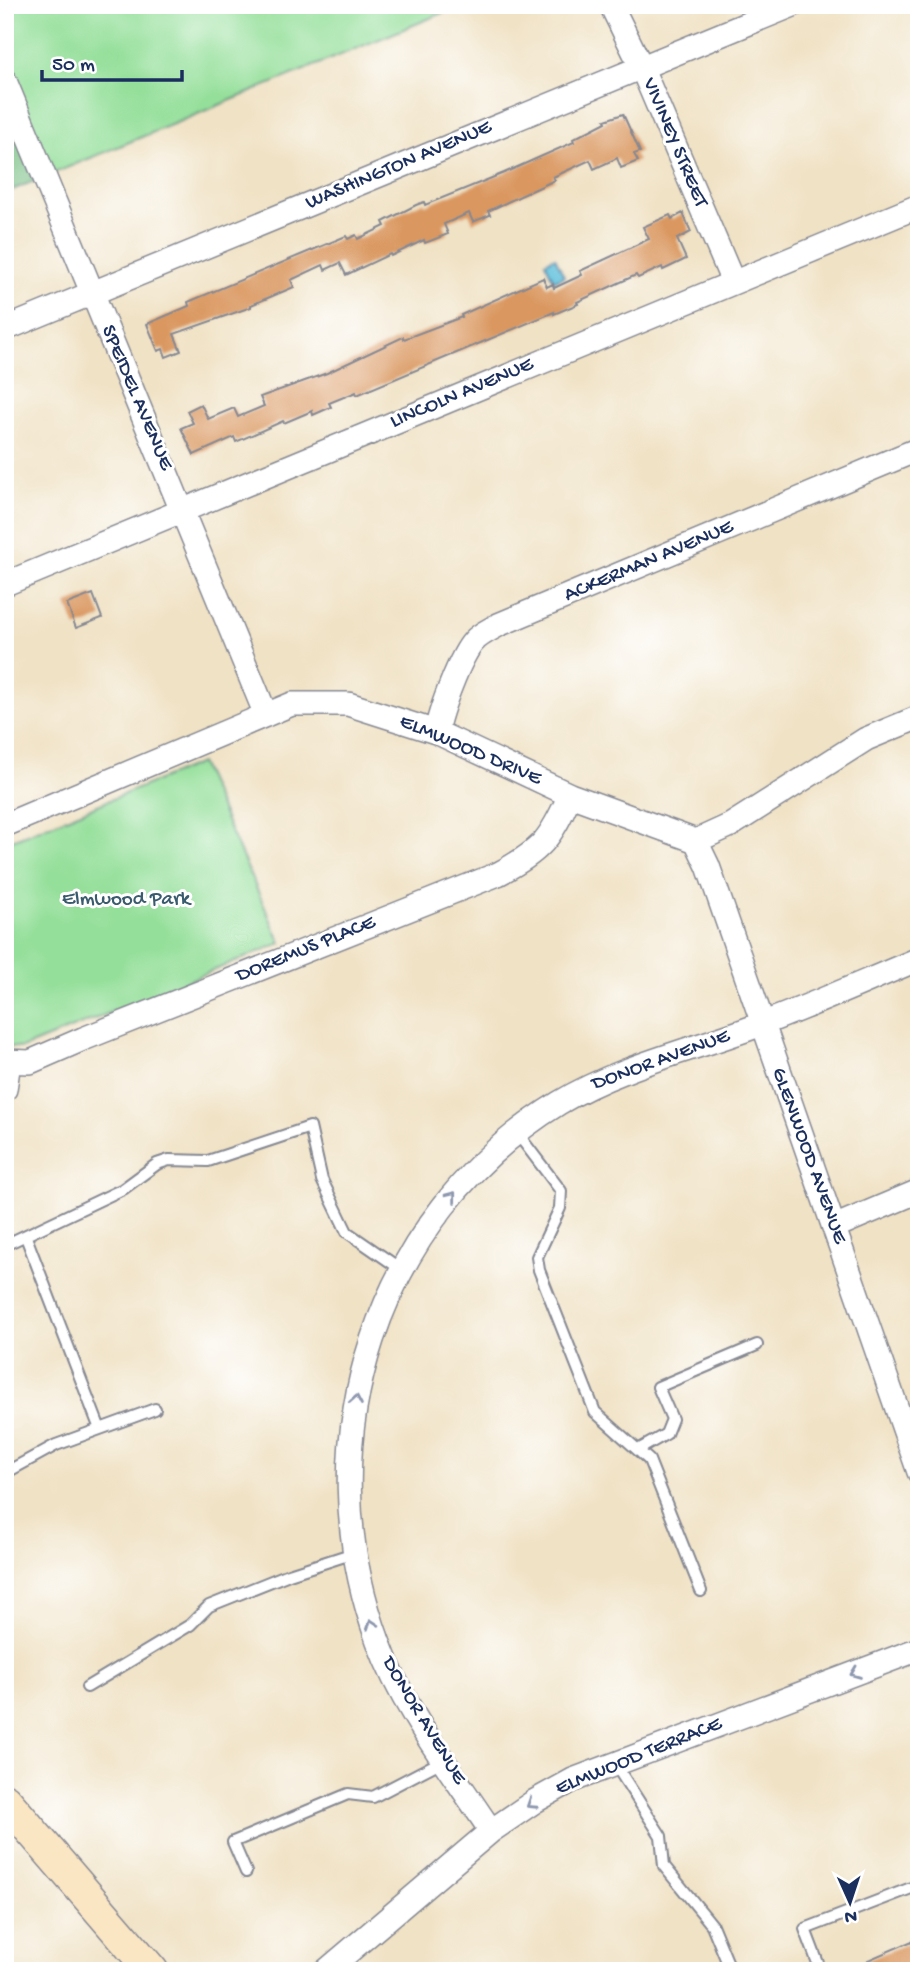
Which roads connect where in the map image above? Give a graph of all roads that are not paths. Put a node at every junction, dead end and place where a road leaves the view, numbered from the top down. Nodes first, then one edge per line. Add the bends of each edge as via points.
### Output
1 (611, 5) edge
2 (793, 5) edge
3 (641, 66) junction
4 (5, 81) edge
5 (919, 206) edge
6 (733, 282) junction
7 (92, 293) junction
8 (5, 329) edge
9 (919, 449) edge
10 (183, 510) junction
11 (5, 584) edge
12 (266, 715) junction
13 (919, 717) edge
14 (436, 732) junction
15 (570, 795) junction
16 (5, 825) edge
17 (696, 841) junction
18 (919, 959) edge
19 (761, 1025) junction
20 (7, 1061) edge
21 (5, 1089) edge
22 (517, 1133) junction
23 (919, 1191) edge
24 (834, 1227) junction
25 (26, 1237) junction
26 (5, 1245) edge
27 (402, 1270) junction
28 (757, 1345) dead end
29 (155, 1409) dead end
30 (911, 1427) edge
31 (100, 1429) junction
32 (638, 1450) junction
33 (919, 1472) edge
34 (5, 1473) edge
35 (354, 1553) junction
36 (701, 1591) dead end
37 (919, 1649) edge
38 (87, 1687) dead end
39 (444, 1760) junction
40 (615, 1764) junction
41 (5, 1800) edge
42 (491, 1831) junction
43 (247, 1872) dead end
44 (919, 1885) edge
45 (152, 1971) edge
46 (326, 1971) edge
47 (731, 1971) edge
48 (821, 1971) edge

1 - 3 street, VIVINEY STREET
2 - 3 street, WASHINGTON AVENUE
3 - 6 street, VIVINEY STREET
3 - 7 street, WASHINGTON AVENUE
4 - 7 street, SPEIDEL AVENUE
5 - 6 street, LINCOLN AVENUE
6 - 10 street, LINCOLN AVENUE
7 - 8 street, WASHINGTON AVENUE
7 - 10 street, SPEIDEL AVENUE
9 - 14 street, ACKERMAN AVENUE via 498,625 475,640 462,661
10 - 11 street, LINCOLN AVENUE
10 - 12 street, SPEIDEL AVENUE
12 - 14 street, ELMWOOD DRIVE via 292,704 348,704
12 - 16 street, ELMWOOD DRIVE
13 - 17 street via 866,739 732,825
14 - 15 street, ELMWOOD DRIVE
15 - 17 street, ELMWOOD DRIVE
15 - 20 street, DOREMUS PLACE via 547,840 530,857 498,874 30,1062
17 - 19 street, GLENWOOD AVENUE
18 - 19 street, DONOR AVENUE
19 - 22 street, DONOR AVENUE via 600,1080
19 - 24 street, GLENWOOD AVENUE
20 - 21 street, DOREMUS PLACE
27 -> 22 street, DONOR AVENUE via 430,1223 459,1187
22 - 32 lane via 561,1191 560,1208 537,1257 539,1270 595,1412
23 - 24 street
24 - 30 street, GLENWOOD AVENUE
25 - 26 lane
25 - 27 lane via 123,1189 157,1164 208,1161 310,1127 321,1180 347,1231
25 - 31 lane
35 -> 27 street, DONOR AVENUE via 348,1470 354,1410 371,1340
28 - 32 lane via 658,1388 671,1419 666,1434
29 - 31 lane
30 - 33 street, GLENWOOD AVENUE
31 - 34 lane
32 - 36 lane via 649,1460
35 - 38 lane via 209,1606 190,1625
39 -> 35 street, DONOR AVENUE via 398,1686 379,1644
37 -> 40 street, ELMWOOD TERRACE
39 - 42 street, DONOR AVENUE
39 - 43 lane via 373,1797 348,1794 233,1842
40 -> 42 street, ELMWOOD TERRACE via 564,1785
40 - 47 lane via 661,1836 664,1866 712,1925
41 - 45 street
42 - 46 street, ELMWOOD TERRACE
44 - 48 lane via 805,1929

